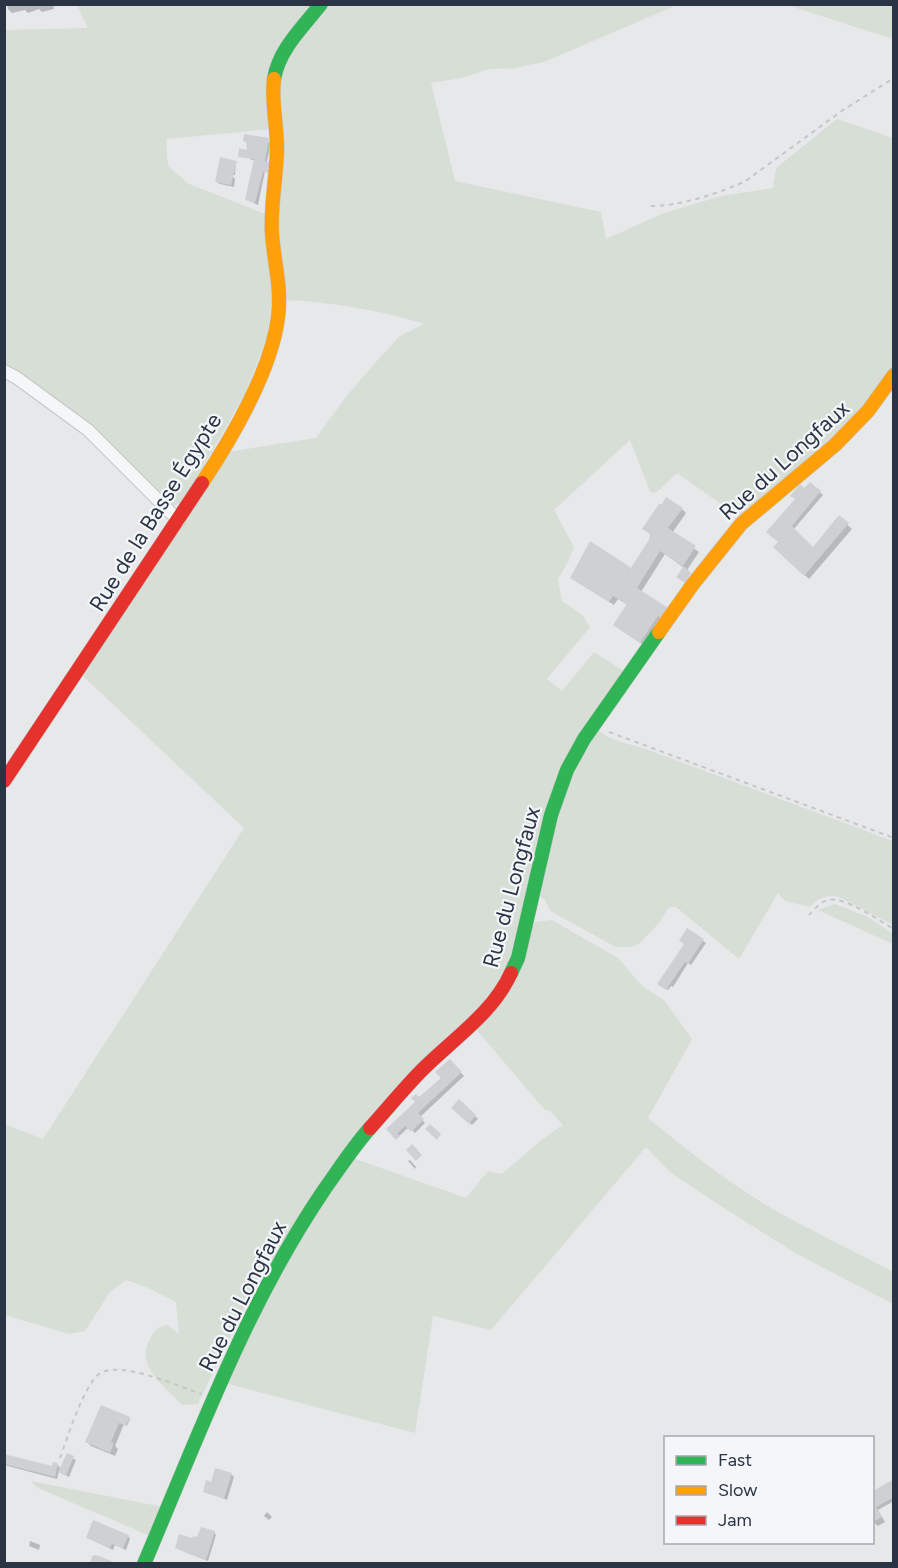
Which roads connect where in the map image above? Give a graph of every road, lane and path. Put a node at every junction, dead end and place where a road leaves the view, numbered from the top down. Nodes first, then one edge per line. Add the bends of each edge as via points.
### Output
1 (321, 4) edge
2 (894, 78) edge
3 (651, 206) dead end
4 (4, 371) edge
5 (894, 375) edge
6 (179, 521) junction
7 (598, 718) junction
8 (5, 781) edge
9 (894, 838) edge
10 (809, 915) dead end
11 (894, 929) edge
12 (214, 1398) junction
13 (60, 1458) dead end
14 (144, 1563) edge

1 - 6 street, Rue de la Basse Égypte via 275,72 277,158 272,232 279,306 275,332 236,425
2 - 3 path via 747,180 664,206
4 - 6 street via 88,430
5 - 7 street, Rue du Longfaux via 868,411 835,445 741,524 693,584
6 - 8 street, Rue de la Basse Égypte
7 - 9 path via 605,730 616,736
7 - 12 street, Rue du Longfaux via 562,784 518,958 506,985 486,1011 423,1069 346,1156 278,1264
10 - 11 path via 830,899 867,913
12 - 13 path via 131,1371 106,1370 88,1387
12 - 14 street, Rue du Longfaux

